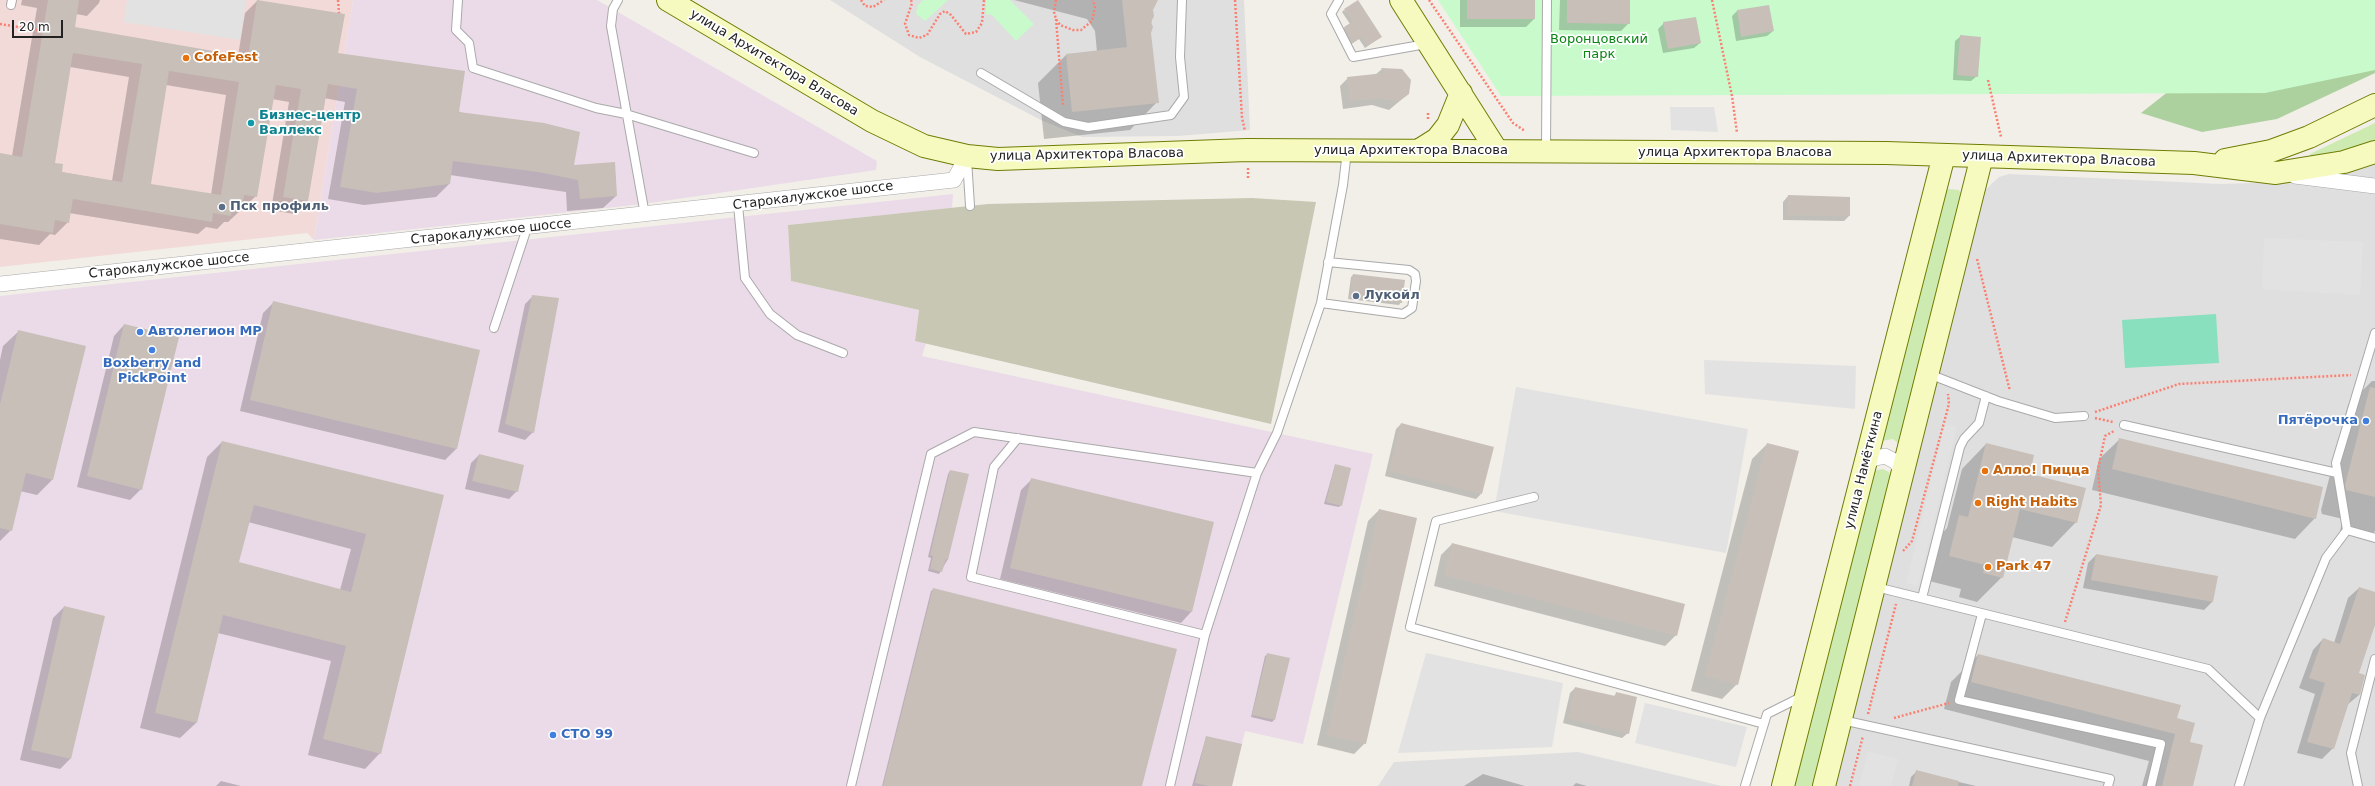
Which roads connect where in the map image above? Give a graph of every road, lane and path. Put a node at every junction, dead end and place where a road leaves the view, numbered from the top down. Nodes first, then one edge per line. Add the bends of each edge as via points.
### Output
1 (338, 0) edge
2 (458, 0) edge
3 (618, 0) edge
4 (668, 0) edge
5 (862, 0) edge
6 (884, 0) edge
7 (911, 0) edge
8 (984, 0) edge
9 (1056, 0) edge
10 (1093, 0) edge
11 (1182, 0) edge
12 (1235, 0) edge
13 (1339, 0) edge
14 (1401, 0) edge
15 (1429, 0) edge
16 (1547, 0) edge
17 (1712, 0) edge
18 (339, 13) dead end
19 (1056, 19) junction
20 (0, 24) edge
21 (43, 31) dead end
22 (1429, 43) junction
23 (981, 73) dead end
24 (1988, 80) dead end
25 (1461, 93) junction
26 (2375, 105) edge
27 (626, 114) junction
28 (1064, 122) junction
29 (1738, 139) dead end
30 (1546, 144) junction
31 (1988, 148) junction
32 (1247, 150) junction
33 (1347, 150) junction
34 (1418, 151) junction
35 (1497, 151) junction
36 (2375, 152) edge
37 (754, 153) dead end
38 (1944, 155) junction
39 (967, 156) junction
40 (2194, 163) junction
41 (2276, 173) junction
42 (1248, 180) dead end
43 (2375, 186) edge
44 (738, 205) junction
45 (970, 206) dead end
46 (645, 215) junction
47 (527, 228) junction
48 (1328, 262) junction
49 (1974, 263) dead end
50 (0, 284) edge
51 (1321, 303) junction
52 (494, 328) dead end
53 (2375, 333) edge
54 (843, 353) dead end
55 (2373, 355) edge
56 (1928, 374) junction
57 (2363, 374) junction
58 (1948, 382) junction
59 (1986, 396) junction
60 (2014, 406) junction
61 (2084, 416) junction
62 (2124, 425) junction
63 (1018, 438) junction
64 (1864, 469) junction
65 (1257, 473) junction
66 (2337, 473) junction
67 (1900, 481) junction
68 (1534, 497) dead end
69 (2347, 530) junction
70 (2375, 538) edge
71 (1901, 554) dead end
72 (1875, 587) junction
73 (1899, 593) junction
74 (1922, 598) junction
75 (1982, 614) junction
76 (2062, 633) junction
77 (1205, 635) junction
78 (2375, 658) edge
79 (1808, 694) junction
80 (1959, 700) junction
81 (2260, 718) junction
82 (1840, 720) junction
83 (1764, 724) junction
84 (1865, 726) junction
85 (851, 786) edge
86 (1170, 786) edge
87 (1745, 786) edge
88 (1783, 786) edge
89 (1824, 786) edge
90 (1850, 786) edge
91 (2108, 786) edge
92 (2151, 786) edge
93 (2239, 786) edge
94 (2358, 786) edge

1 - 18 path
2 - 27 lane via 456,30 469,43 473,68 596,108
3 - 27 lane via 613,9 612,26
4 - 39 street, улица Архитектора Власова via 872,121 924,146
5 - 6 path via 865,6 873,7
7 - 8 path via 904,24 909,35 919,38 927,35 940,14 945,12 952,15 966,34 976,32 982,23
9 - 19 path
10 - 19 path via 1095,14 1092,21 1081,30 1066,29
11 - 28 lane via 1180,57 1184,97 1171,115 1088,127
12 - 32 path via 1242,118
13 - 22 lane via 1331,14 1353,57
14 - 22 street
15 - 30 path via 1513,123
16 - 30 lane
17 - 29 path via 1732,96
19 - 28 path
20 - 21 path
22 - 25 street
23 - 28 lane
24 - 31 path via 2001,140
25 - 34 street via 1448,125 1437,140
25 - 35 street
26 - 40 street via 2310,138 2272,151
27 - 37 lane
27 - 46 lane
30 - 35 street, улица Архитектора Власова
30 - 38 street, улица Архитектора Власова
31 - 38 street, улица Архитектора Власова
31 - 40 street, улица Архитектора Власова
31 - 56 street
32 - 33 street, улица Архитектора Власова
32 - 39 street, улица Архитектора Власова via 1030,159
32 - 42 path
33 - 34 street, улица Архитектора Власова
33 - 48 lane
34 - 35 street, улица Архитектора Власова
36 - 41 street via 2318,167
38 - 64 street, улица Намёткина
39 - 44 street, Старокалужское шоссе via 954,180
39 - 45 lane
40 - 41 street
41 - 43 street
44 - 46 street, Старокалужское шоссе
44 - 54 lane via 745,278 770,314 797,335
46 - 47 street, Старокалужское шоссе
47 - 50 street, Старокалужское шоссе
47 - 52 lane
48 - 51 lane
48 - 51 lane via 1409,270 1414,274 1416,282 1412,308 1403,314
49 - 60 path via 1976,255
51 - 65 lane via 1277,433
53 - 55 lane
55 - 57 lane
56 - 58 lane
56 - 67 street
57 - 61 path via 2179,384
57 - 66 lane via 2336,463
58 - 59 lane
58 - 71 path via 1949,404 1912,541
59 - 60 lane
59 - 74 lane via 1979,423 1964,438 1960,447
60 - 61 lane via 2055,418
61 - 62 path
62 - 66 lane
62 - 76 path via 2105,436 2098,469 2101,505
63 - 65 lane
63 - 77 lane via 994,467 971,577
63 - 85 lane via 974,432 931,454
64 - 67 street via 1872,458 1885,456 1896,462 1901,474
64 - 79 street, улица Намёткина
65 - 77 lane
66 - 69 lane
67 - 72 street
68 - 83 lane via 1436,521 1410,627
69 - 70 lane
69 - 81 lane via 2326,558
72 - 73 lane
72 - 82 street
73 - 74 lane
73 - 84 path
74 - 75 lane
75 - 76 lane
75 - 80 lane
76 - 81 lane via 2208,669
77 - 86 lane
78 - 94 lane via 2351,753
79 - 83 lane via 1767,714
79 - 88 street, улица Намёткина
80 - 84 path
80 - 92 lane via 2161,744
81 - 93 lane
82 - 84 lane
82 - 89 street
83 - 87 lane
84 - 90 path
84 - 91 lane via 2110,779

